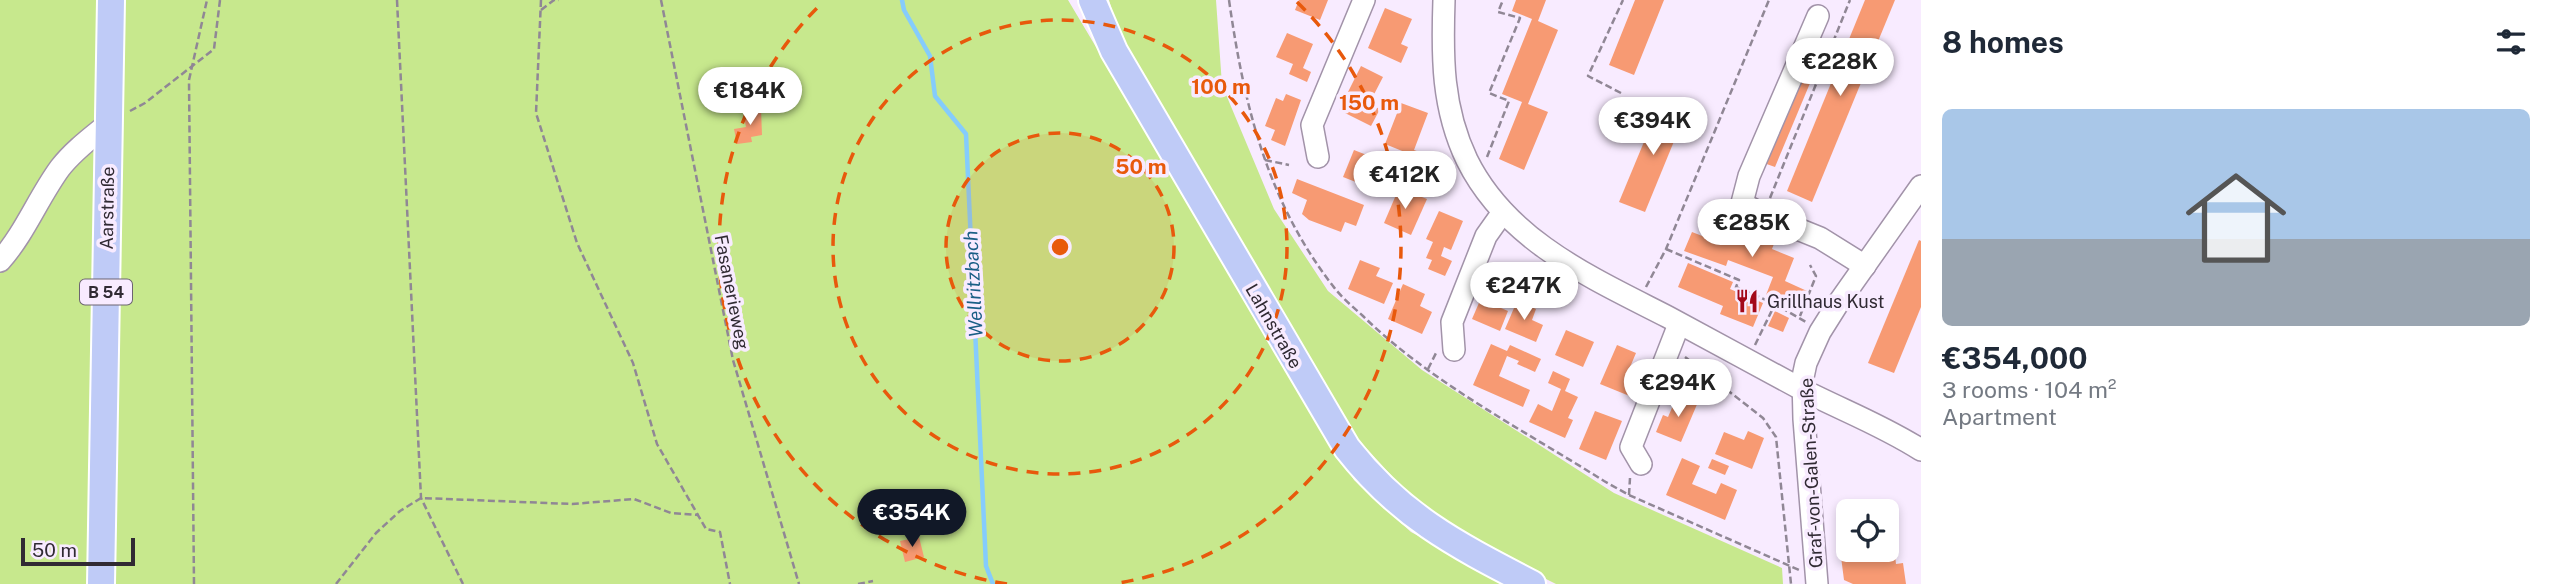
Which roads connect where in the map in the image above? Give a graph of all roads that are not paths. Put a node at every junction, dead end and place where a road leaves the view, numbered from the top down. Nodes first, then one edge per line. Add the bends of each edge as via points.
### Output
1 (111, 0) edge
2 (1092, 0) edge
3 (1364, 0) edge
4 (1444, 0) edge
5 (1818, 16) dead end
6 (109, 123) junction
7 (1318, 157) dead end
8 (1921, 186) edge
9 (1503, 212) junction
10 (0, 261) edge
11 (1865, 266) junction
12 (1679, 324) junction
13 (1454, 351) dead end
14 (1803, 390) junction
15 (1921, 450) edge
16 (1641, 464) dead end
17 (101, 584) edge
18 (1532, 584) edge
19 (1817, 584) edge

1 - 6 main road, Aarstraße / B 54
2 - 18 main road, Lahnstraße via 1114,51 1347,448 1375,482 1418,520
3 - 7 street via 1312,125
4 - 9 street via 1442,59 1447,103 1478,180
5 - 11 street via 1749,176 1742,203 1820,238
6 - 10 street via 60,169
6 - 17 main road, Aarstraße / B 54
8 - 11 street, Graf-von-Galen-Straße
9 - 12 street via 1546,250
9 - 13 street via 1486,236 1452,322
11 - 14 street, Graf-von-Galen-Straße via 1820,332 1806,363
12 - 14 street
12 - 16 street via 1631,447
14 - 15 street
14 - 19 street, Graf-von-Galen-Straße

